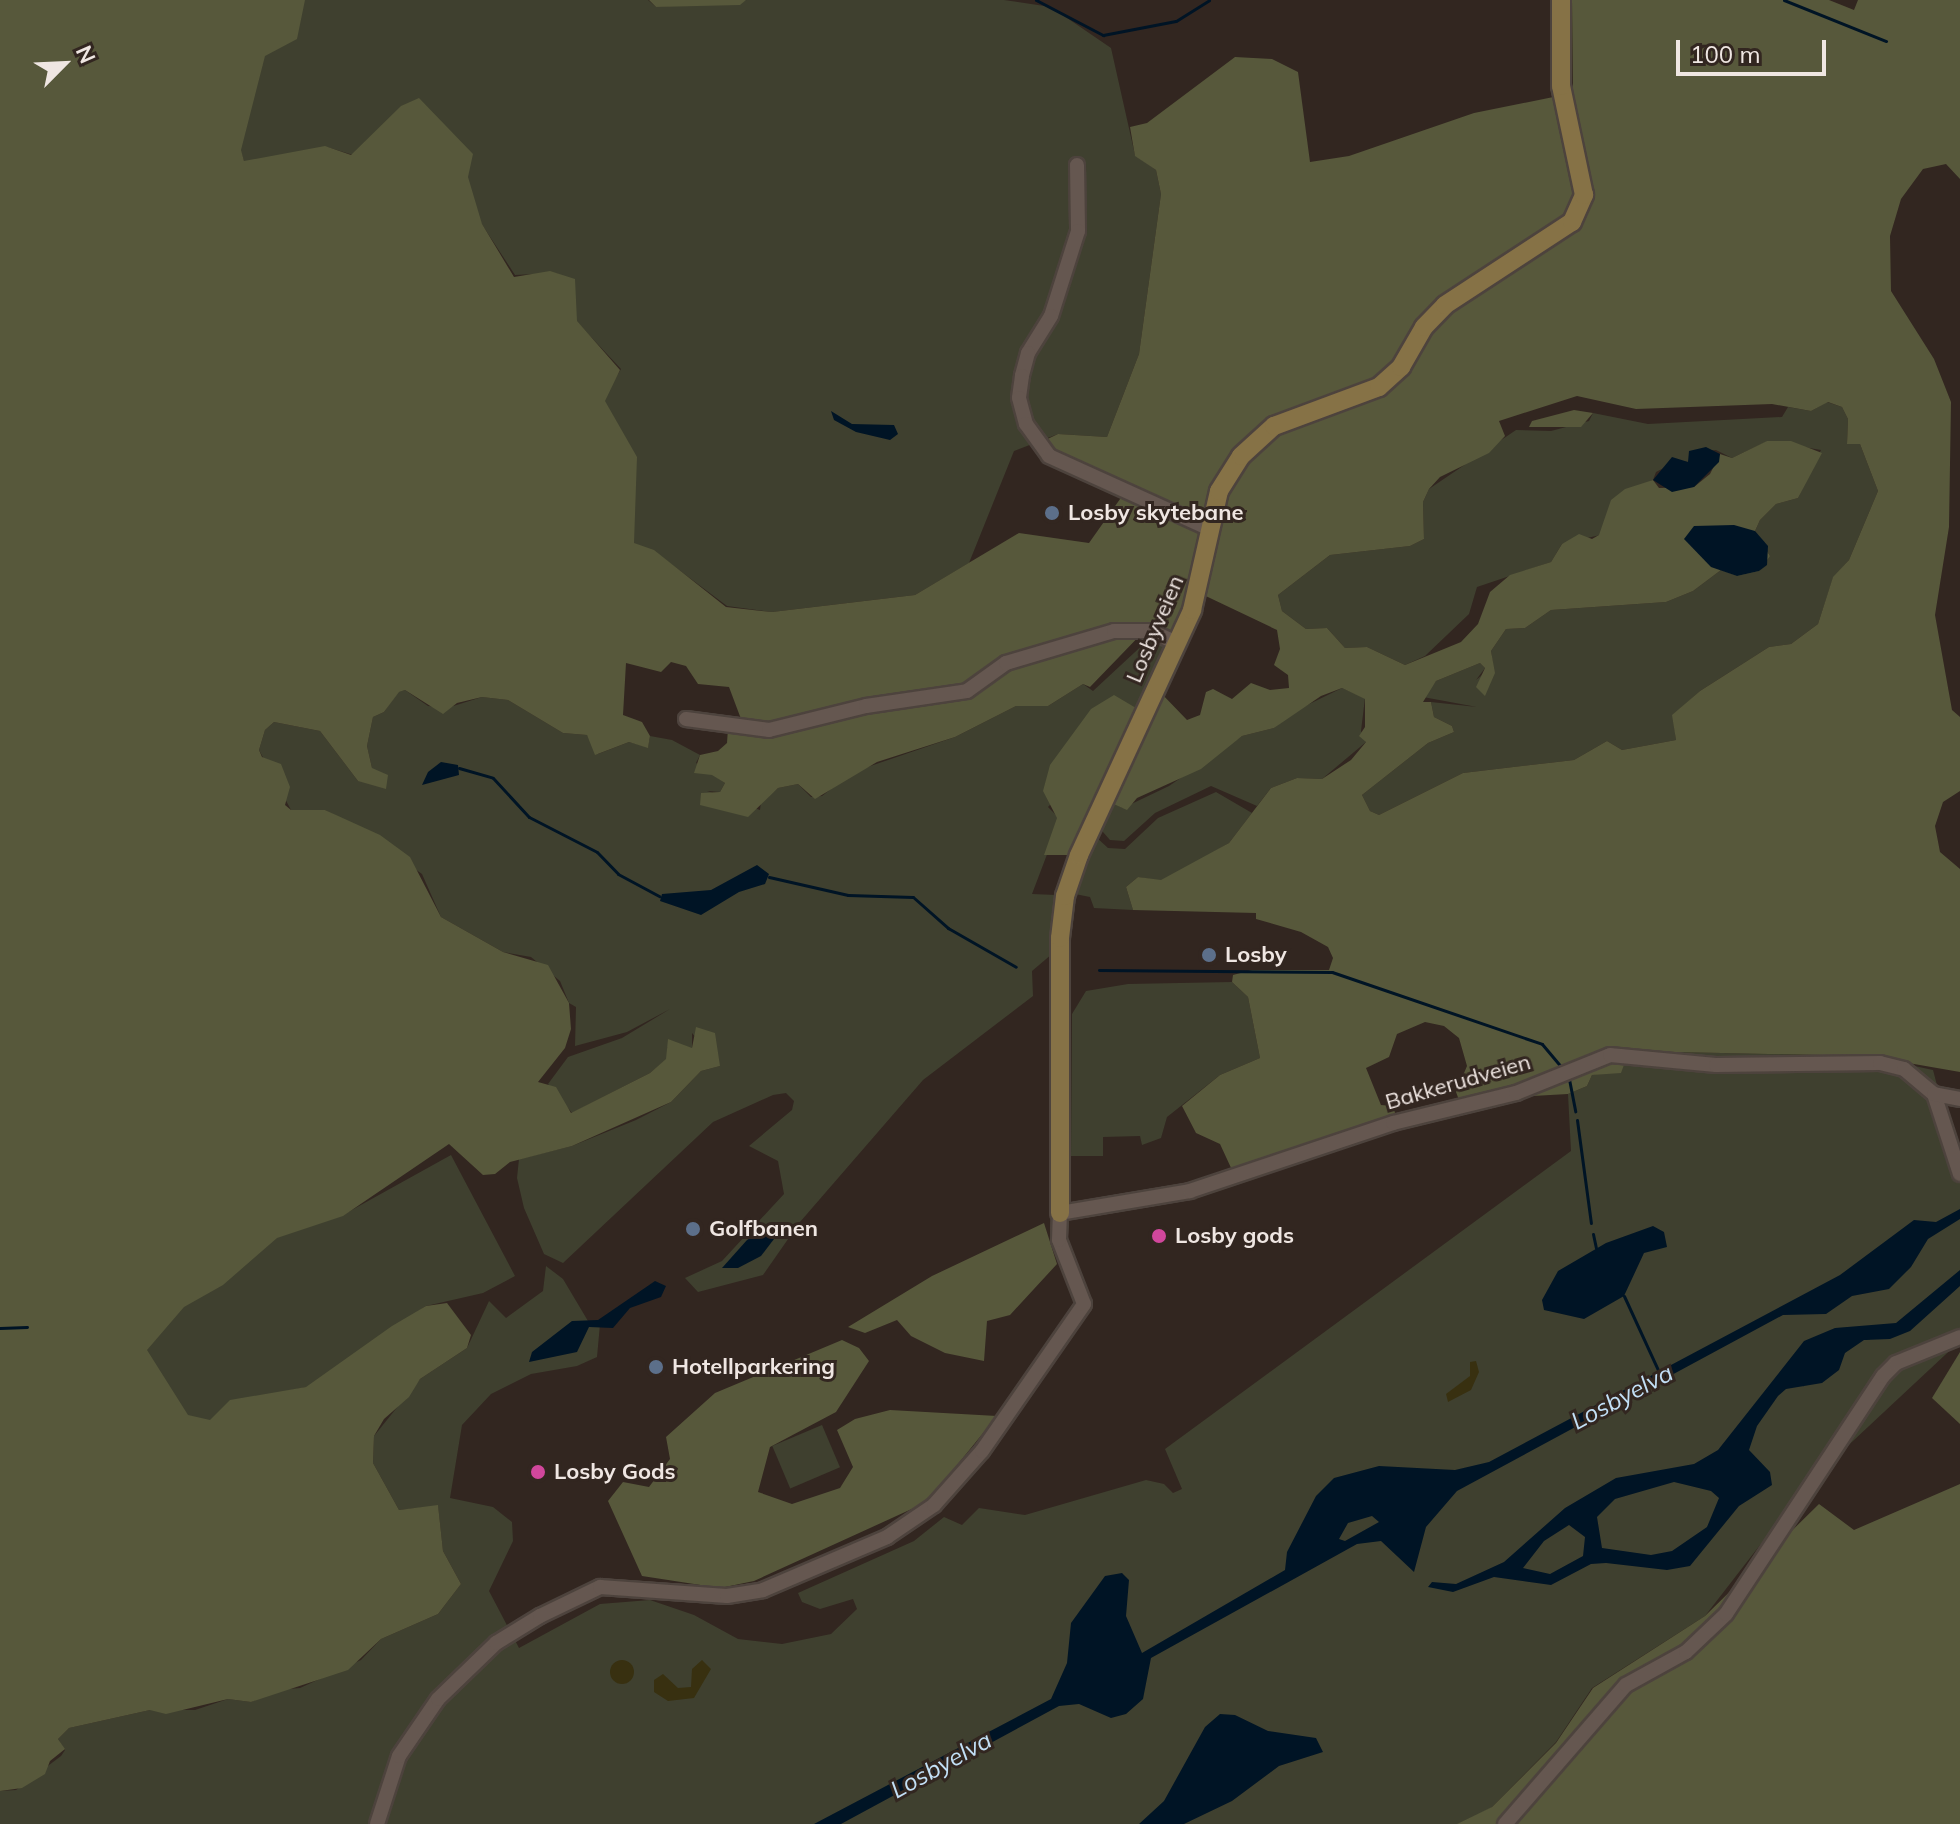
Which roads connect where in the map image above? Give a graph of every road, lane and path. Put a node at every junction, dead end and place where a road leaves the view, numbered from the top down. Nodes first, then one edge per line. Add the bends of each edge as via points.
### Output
1 (1561, 0) edge
2 (1077, 165) dead end
3 (1208, 528) junction
4 (1177, 643) junction
5 (686, 719) dead end
6 (1934, 1094) junction
7 (1960, 1099) edge
8 (1960, 1174) edge
9 (1060, 1213) junction
10 (1960, 1337) edge
11 (377, 1824) edge
12 (1505, 1824) edge

1 - 3 main road, Losbyveien via 1561,86 1583,186 1572,222 1445,305 1424,327 1401,367 1379,387 1292,417 1256,441 1219,491
2 - 3 street via 1078,231 1051,316 1028,353 1019,398 1026,424 1049,456
3 - 4 main road, Losbyveien via 1204,575
4 - 5 street via 1150,631 1114,631 1006,663 967,691 866,706 769,730
4 - 9 main road, Losbyveien via 1065,896 1060,938
6 - 7 street, Bakkerudveien
6 - 8 street
6 - 9 street, Bakkerudveien via 1904,1069 1880,1063 1716,1065 1610,1055 1516,1093 1393,1123 1190,1191
9 - 11 street via 1059,1240 1084,1304 982,1451 934,1505 887,1537 763,1590 717,1596 600,1587 540,1616 496,1643 438,1699 399,1756
10 - 12 street via 1896,1363 1883,1376 1726,1614 1686,1652 1626,1685

